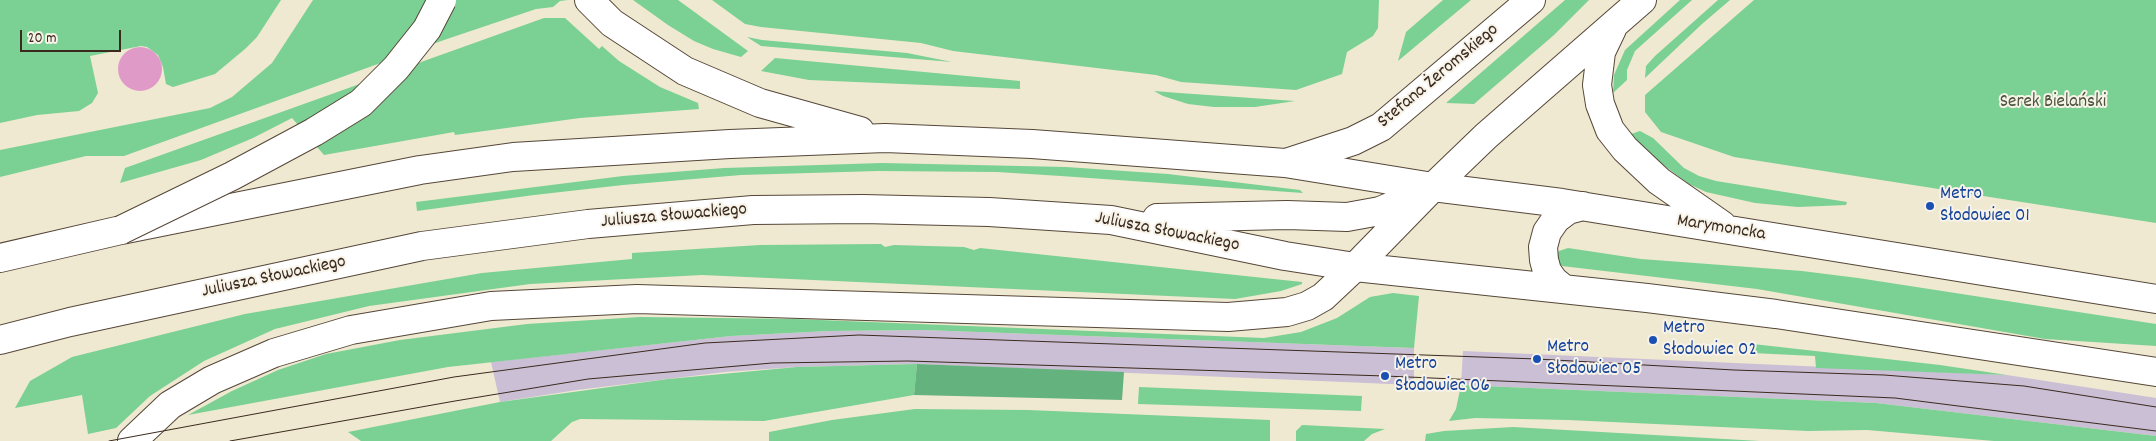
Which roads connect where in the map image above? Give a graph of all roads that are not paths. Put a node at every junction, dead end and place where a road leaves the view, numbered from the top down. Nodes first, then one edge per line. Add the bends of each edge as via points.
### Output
1 (442, 0) edge
2 (589, 0) edge
3 (1531, 0) edge
4 (1642, 0) edge
5 (1615, 23) junction
6 (885, 138) junction
7 (1285, 164) junction
8 (1433, 187) junction
9 (1583, 206) junction
10 (1111, 220) junction
11 (121, 230) junction
12 (1730, 230) junction
13 (0, 258) edge
14 (1355, 267) junction
15 (1564, 289) junction
16 (2156, 299) edge
17 (0, 340) edge
18 (2156, 372) edge
19 (132, 441) edge

1 - 11 main road, bridge via 427,29 396,68 361,103 232,176
2 - 6 main road via 612,23 685,71 760,103
3 - 7 main road, Stefana Żeromskiego via 1381,127 1353,141
4 - 5 main road
5 - 8 main road
5 - 12 main road via 1597,69 1600,104 1610,130 1624,149 1659,181
6 - 7 main road via 1032,144
6 - 11 main road, bridge via 513,157 420,170
7 - 8 main road, Marymoncka
8 - 9 main road, Marymoncka
8 - 10 main road via 1380,211 1348,217 1287,215
8 - 14 main road
9 - 12 main road, Marymoncka
9 - 15 main road via 1568,210 1556,220 1547,232 1543,247 1547,271
10 - 14 main road, Juliusza Słowackiego
10 - 17 main road, Juliusza Słowackiego via 989,212 863,209 752,210 588,224 422,246
11 - 13 main road
12 - 16 main road, Marymoncka
14 - 15 main road
14 - 19 main road via 1323,298 1307,306 1287,312 1228,317 637,299 491,306 351,330 274,353 212,380 170,405
15 - 18 main road via 1776,314

